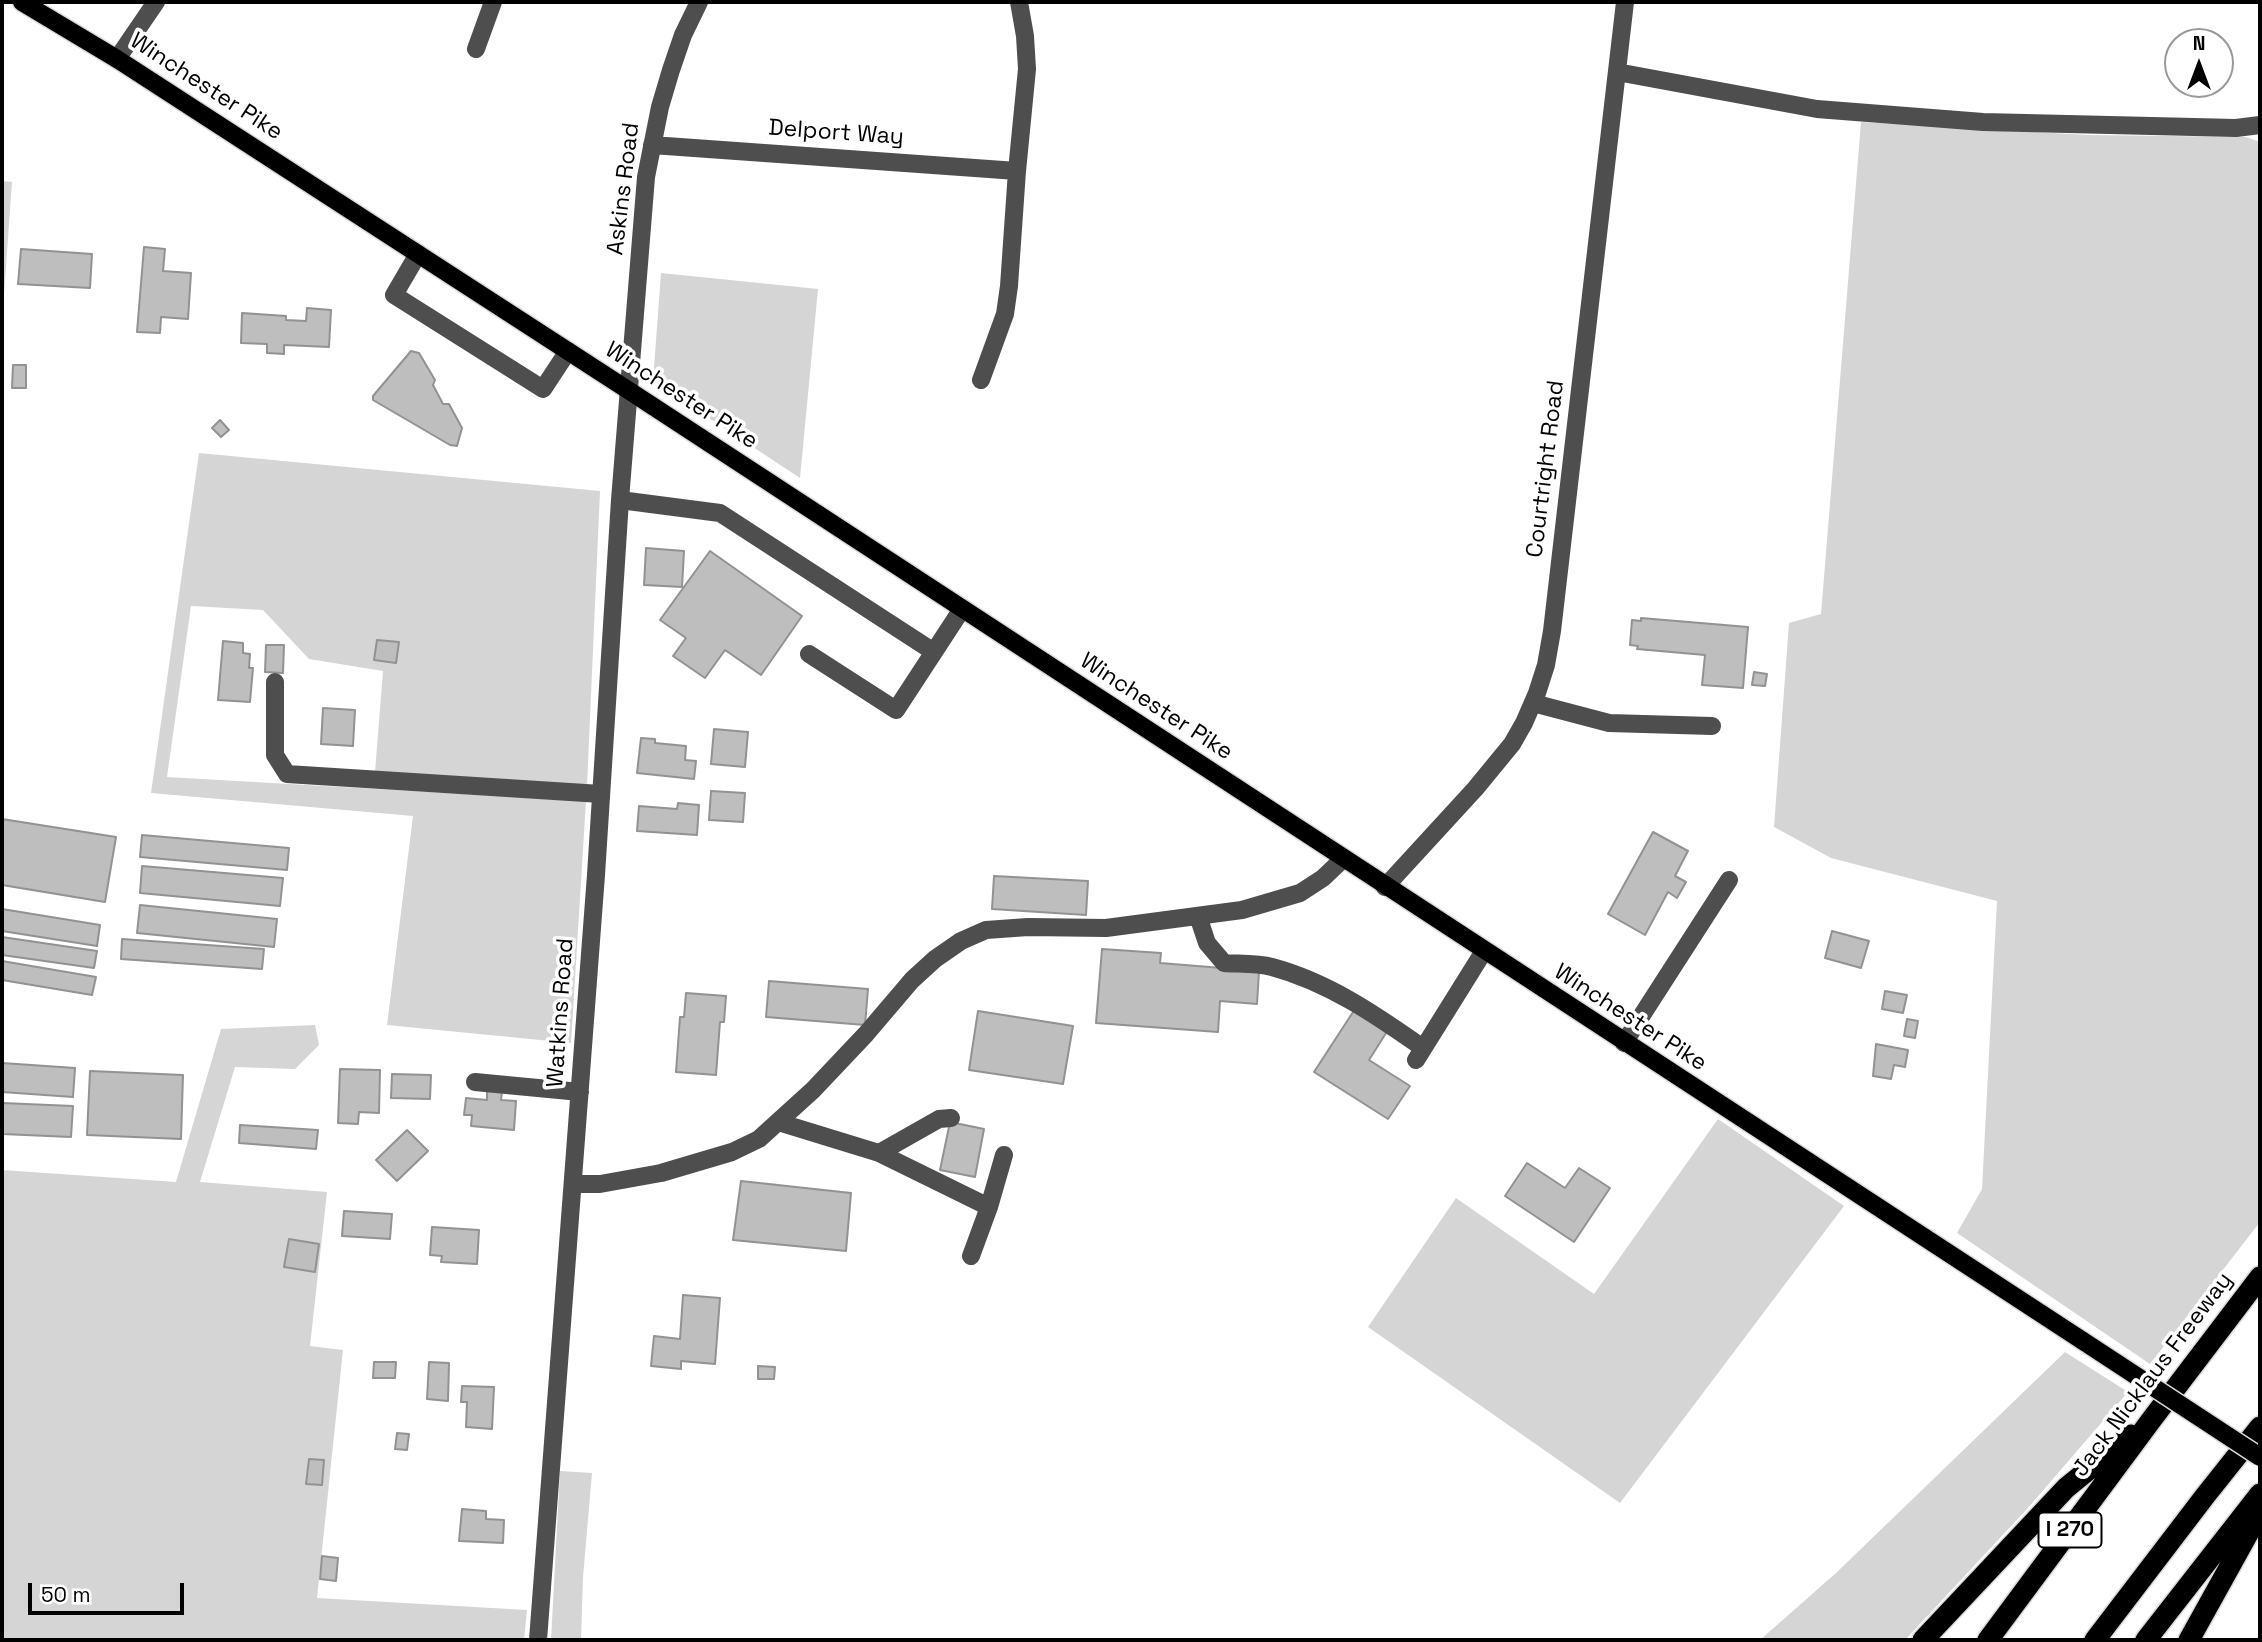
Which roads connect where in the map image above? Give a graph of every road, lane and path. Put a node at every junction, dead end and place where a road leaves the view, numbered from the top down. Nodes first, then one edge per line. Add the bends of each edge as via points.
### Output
1 (22, 2) edge
2 (156, 2) edge
3 (493, 2) edge
4 (699, 2) edge
5 (1019, 2) edge
6 (1625, 2) edge
7 (476, 49) dead end
8 (117, 59) junction
9 (1617, 72) junction
10 (2260, 125) edge
11 (652, 145) junction
12 (1017, 171) junction
13 (418, 254) junction
14 (568, 351) junction
15 (981, 380) dead end
16 (628, 390) junction
17 (620, 500) junction
18 (962, 609) junction
19 (934, 652) junction
20 (809, 654) dead end
21 (275, 682) dead end
22 (1533, 703) junction
23 (1712, 726) dead end
24 (601, 794) junction
25 (1343, 859) junction
26 (1729, 880) dead end
27 (1385, 887) junction
28 (1198, 916) junction
29 (1484, 951) junction
30 (1624, 1043) junction
31 (475, 1082) dead end
32 (580, 1092) junction
33 (951, 1118) dead end
34 (778, 1122) junction
35 (879, 1153) junction
36 (1004, 1156) dead end
37 (573, 1184) junction
38 (989, 1207) junction
39 (971, 1255) dead end
40 (2260, 1277) edge
41 (2152, 1419) junction
42 (2260, 1427) edge
43 (2260, 1457) edge
44 (2260, 1494) edge
45 (2260, 1512) edge
46 (538, 1640) edge
47 (1923, 1640) edge
48 (1988, 1640) edge
49 (2095, 1640) edge
50 (2146, 1640) edge
51 (2189, 1640) edge

1 - 8 main road, Winchester Pike
2 - 8 street
3 - 7 street
4 - 11 street, Askins Road via 671,70
5 - 12 street via 1027,69
6 - 9 street, Courtright Road
8 - 13 main road, Winchester Pike
9 - 10 street via 1830,110 1983,122
9 - 22 street, Courtright Road via 1552,631
11 - 12 street, Delport Way
11 - 16 street, Askins Road
12 - 15 street via 1005,314
13 - 14 main road, Winchester Pike
13 - 14 street via 394,295 543,390
14 - 16 main road, Winchester Pike
16 - 17 street, Watkins Road
16 - 18 main road, Winchester Pike
17 - 19 street via 720,513
17 - 24 street, Watkins Road
18 - 19 street
18 - 25 main road, Winchester Pike
19 - 20 street via 896,710
21 - 24 street via 275,755 287,774
22 - 23 street via 1609,723
22 - 27 street, Courtright Road via 1511,744 1483,780
24 - 32 street, Watkins Road
25 - 27 main road, Winchester Pike
25 - 28 street via 1300,893 1241,910
26 - 30 street
27 - 29 main road, Winchester Pike
28 - 29 street via 1207,943 1224,963 1269,967 1301,977 1355,1003 1419,1054
28 - 34 street via 1106,928 986,930 961,941 912,980 849,1053
29 - 30 main road, Winchester Pike
30 - 43 main road, Winchester Pike, bridge
31 - 32 street
32 - 37 street, Watkins Road
33 - 35 street via 939,1119
34 - 35 street
34 - 37 street via 759,1139 732,1152 661,1173
35 - 38 street
36 - 38 street
37 - 46 street, Watkins Road
38 - 39 street
40 - 41 highway, Jack Nicklaus Freeway / I 270
41 - 47 highway via 2066,1488
41 - 48 highway, Jack Nicklaus Freeway / I 270
42 - 49 highway
44 - 50 highway
45 - 51 highway

